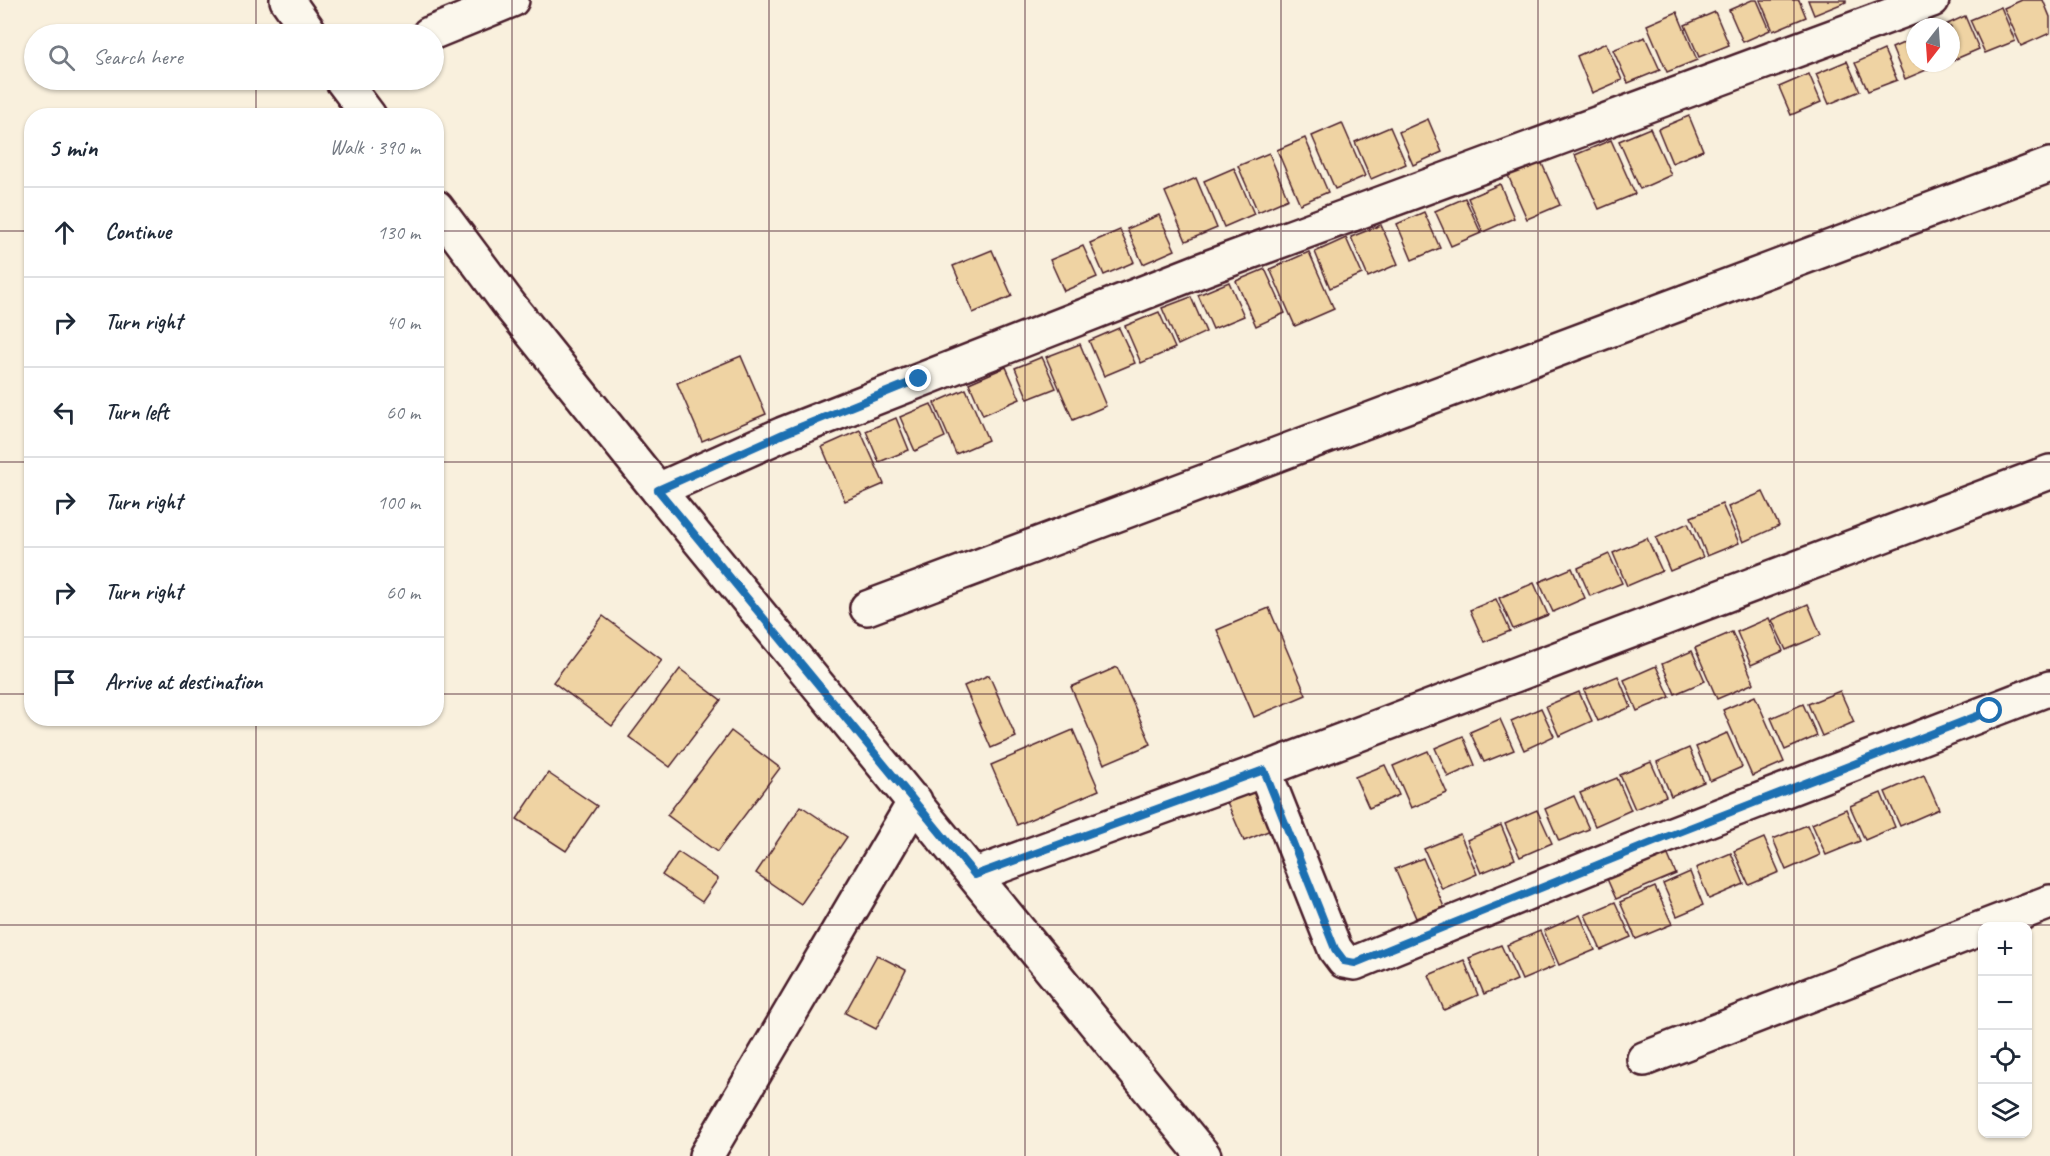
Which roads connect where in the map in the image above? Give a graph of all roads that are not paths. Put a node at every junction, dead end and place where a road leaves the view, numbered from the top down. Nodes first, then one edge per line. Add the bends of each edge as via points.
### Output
1 (287, 0) edge
2 (512, 0) edge
3 (1932, 0) edge
4 (304, 24) edge
5 (444, 28) edge
6 (350, 90) edge
7 (363, 108) edge
8 (2050, 165) edge
9 (444, 218) edge
10 (2050, 472) edge
11 (658, 490) junction
12 (867, 608) dead end
13 (2050, 688) edge
14 (1264, 770) junction
15 (915, 801) junction
16 (975, 875) junction
17 (2050, 902) edge
18 (2000, 922) edge
19 (1978, 930) edge
20 (1644, 1059) dead end
21 (706, 1156) edge
22 (1204, 1156) edge

1 - 4 street
2 - 5 street
3 - 11 street via 1193,273 783,434
6 - 7 street
8 - 12 street
9 - 11 street
10 - 14 street
11 - 15 street
13 - 14 street via 1355,963 1344,961 1335,949
14 - 16 street
15 - 16 street
15 - 21 street
16 - 22 street
17 - 18 street
19 - 20 street

